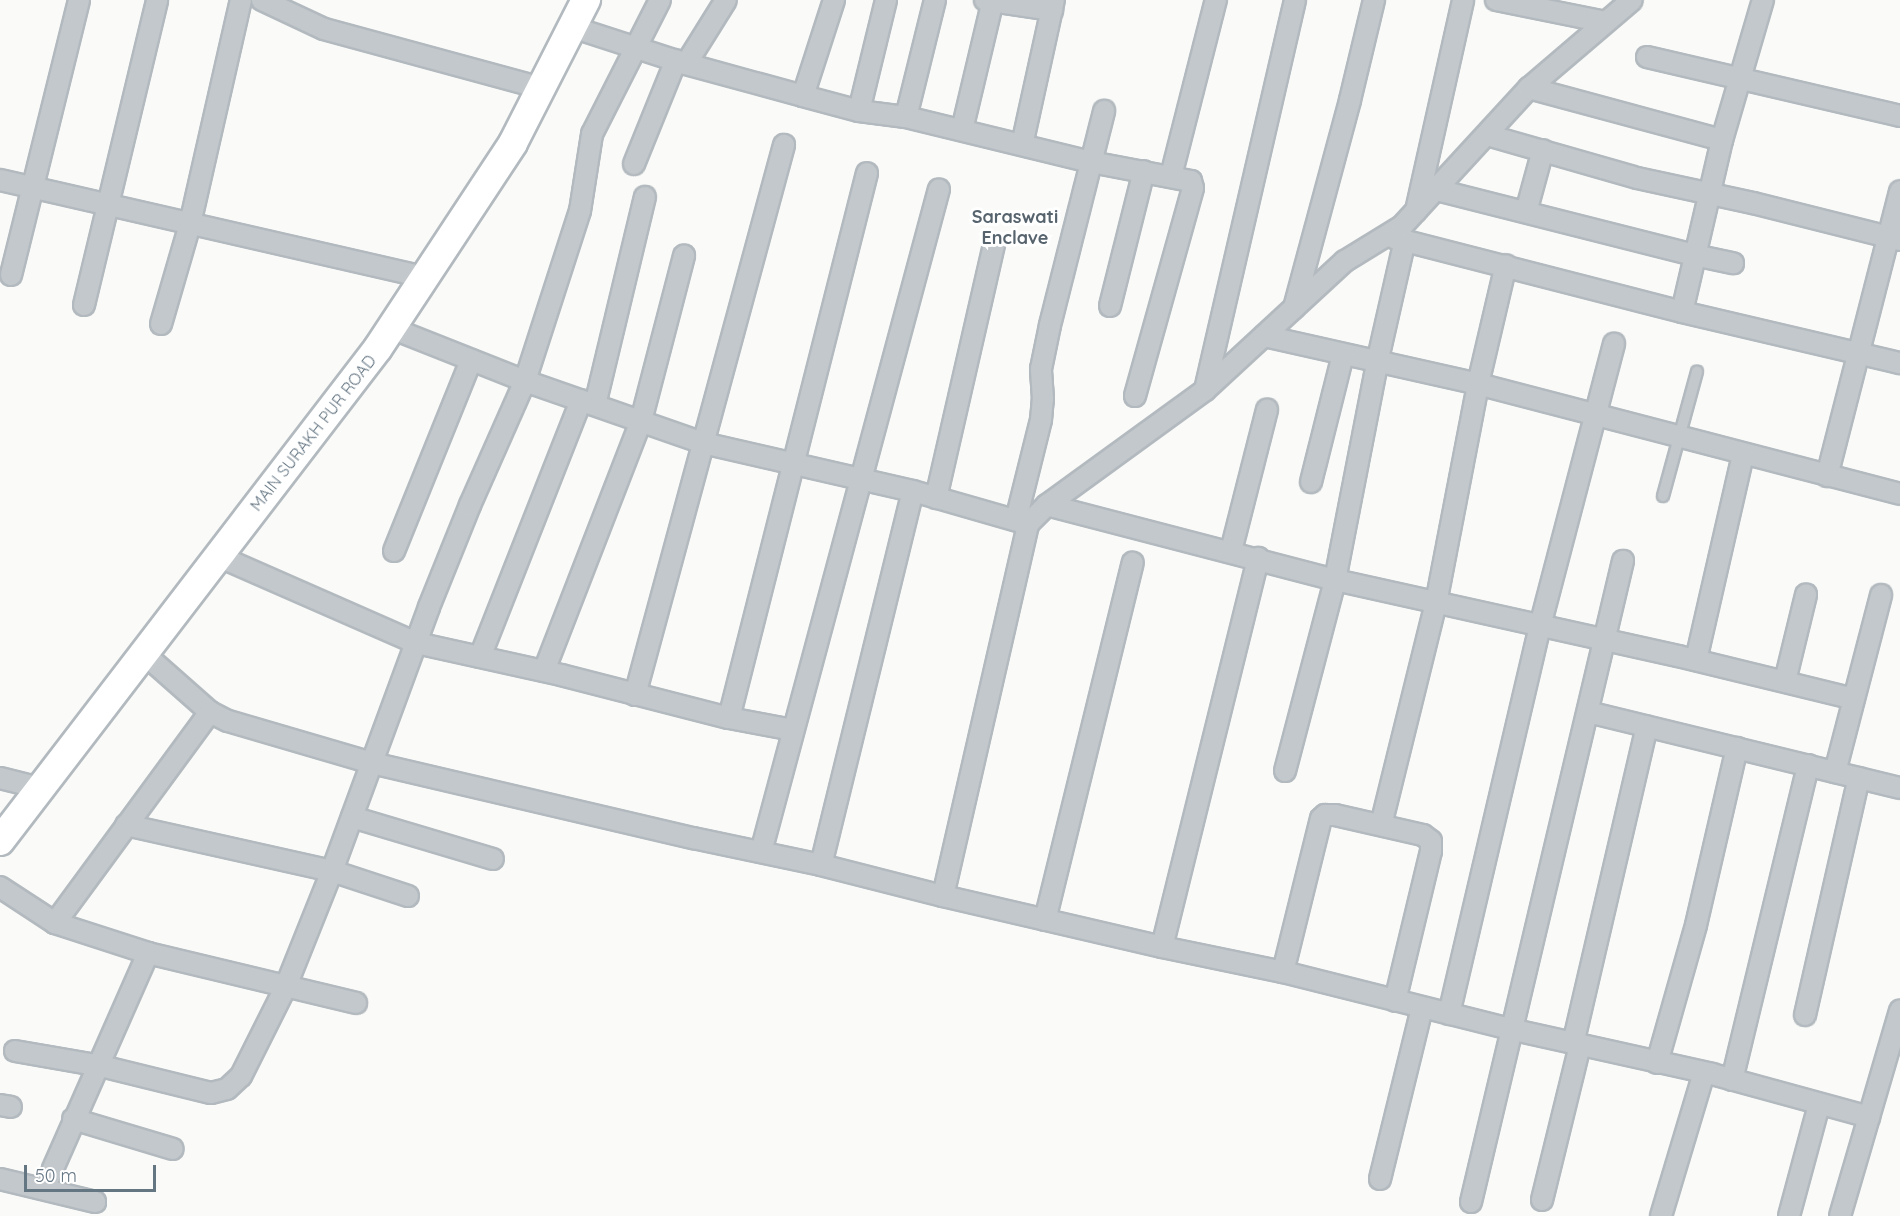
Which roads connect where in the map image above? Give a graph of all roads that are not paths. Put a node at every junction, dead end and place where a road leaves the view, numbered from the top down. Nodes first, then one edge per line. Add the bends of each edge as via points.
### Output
1 (79, 0) edge
2 (156, 0) edge
3 (241, 0) edge
4 (262, 0) edge
5 (586, 0) edge
6 (660, 0) edge
7 (726, 0) edge
8 (834, 0) edge
9 (886, 0) edge
10 (934, 0) edge
11 (1216, 0) edge
12 (1295, 0) edge
13 (1374, 0) edge
14 (1463, 0) edge
15 (1496, 0) edge
16 (1632, 0) edge
17 (1763, 0) edge
18 (990, 1) edge
19 (1053, 5) edge
20 (1569, 7) edge
21 (1605, 22) junction
22 (572, 27) junction
23 (635, 46) junction
24 (1647, 57) dead end
25 (681, 62) junction
26 (1739, 79) junction
27 (541, 88) junction
28 (1529, 88) junction
29 (803, 96) junction
30 (859, 111) junction
31 (1104, 111) dead end
32 (1900, 116) edge
33 (906, 117) junction
34 (962, 130) junction
35 (1487, 135) junction
36 (1722, 140) junction
37 (784, 145) dead end
38 (1022, 145) junction
39 (1543, 150) junction
40 (1091, 162) junction
41 (634, 164) dead end
42 (1144, 171) junction
43 (867, 173) dead end
44 (1171, 176) junction
45 (0, 180) edge
46 (30, 188) junction
47 (939, 189) dead end
48 (1437, 190) junction
49 (1900, 191) edge
50 (1709, 194) junction
51 (645, 197) dead end
52 (106, 205) junction
53 (1526, 212) junction
54 (1416, 213) junction
55 (190, 224) junction
56 (1386, 236) junction
57 (1894, 239) edge
58 (1405, 240) junction
59 (994, 245) dead end
60 (1694, 255) junction
61 (684, 256) dead end
62 (1733, 262) dead end
63 (1506, 265) junction
64 (11, 275) dead end
65 (424, 277) junction
66 (84, 305) dead end
67 (1110, 306) dead end
68 (1294, 308) junction
69 (1682, 312) junction
70 (161, 324) dead end
71 (391, 328) junction
72 (1264, 336) junction
73 (1614, 344) dead end
74 (1343, 355) junction
75 (1858, 356) junction
76 (471, 360) junction
77 (1377, 363) junction
78 (1900, 363) edge
79 (1697, 372) dead end
80 (525, 381) junction
81 (1478, 384) junction
82 (1205, 390) junction
83 (1136, 396) dead end
84 (588, 403) junction
85 (1267, 410) dead end
86 (1593, 416) junction
87 (640, 421) junction
88 (1679, 438) junction
89 (703, 443) junction
90 (1743, 455) junction
91 (793, 464) junction
92 (1827, 476) junction
93 (861, 478) junction
94 (1311, 482) dead end
95 (913, 492) junction
96 (1900, 494) edge
97 (1664, 496) dead end
98 (936, 498) junction
99 (1047, 505) junction
100 (1022, 522) junction
101 (394, 550) dead end
102 (1231, 551) junction
103 (218, 556) junction
104 (1258, 558) junction
105 (1623, 561) dead end
106 (1133, 563) dead end
107 (1335, 580) junction
108 (1806, 595) dead end
109 (1881, 595) dead end
110 (1436, 603) junction
111 (1539, 626) junction
112 (1605, 640) junction
113 (416, 643) junction
114 (142, 652) junction
115 (480, 657) junction
116 (1696, 660) junction
117 (544, 671) junction
118 (1785, 681) junction
119 (635, 695) junction
120 (1854, 699) junction
121 (210, 712) junction
122 (1588, 712) junction
123 (729, 718) junction
124 (1647, 726) junction
125 (793, 730) junction
126 (1737, 748) junction
127 (372, 763) junction
128 (1808, 765) junction
129 (1285, 771) dead end
130 (1835, 772) junction
131 (0, 778) edge
132 (1859, 778) junction
133 (40, 788) junction
134 (1900, 788) edge
135 (352, 817) junction
136 (126, 825) junction
137 (1381, 825) junction
138 (0, 841) edge
139 (760, 852) junction
140 (493, 859) dead end
141 (821, 864) junction
142 (332, 872) junction
143 (0, 887) edge
144 (408, 896) dead end
145 (943, 896) junction
146 (1045, 920) junction
147 (55, 923) junction
148 (1162, 947) junction
149 (148, 953) junction
150 (1283, 972) junction
151 (286, 986) junction
152 (1395, 1001) junction
153 (356, 1002) dead end
154 (1422, 1008) junction
155 (1449, 1014) junction
156 (1805, 1015) dead end
157 (1899, 1020) edge
158 (1514, 1030) junction
159 (1577, 1044) junction
160 (15, 1051) dead end
161 (1657, 1063) junction
162 (101, 1065) junction
163 (1704, 1073) junction
164 (1732, 1080) junction
165 (1819, 1105) junction
166 (1869, 1117) junction
167 (73, 1119) junction
168 (173, 1149) dead end
169 (0, 1179) edge
170 (1380, 1179) dead end
171 (44, 1190) junction
172 (1542, 1200) dead end
173 (95, 1202) dead end
174 (1471, 1202) dead end
175 (1661, 1216) edge
176 (1789, 1216) edge
177 (1840, 1216) edge

1 - 46 street
2 - 52 street
3 - 55 street
4 - 27 street via 324,29
5 - 22 street, MAIN SURAKH PUR ROAD
6 - 23 street
7 - 25 street
8 - 29 street
9 - 30 street
10 - 33 street
11 - 44 street
12 - 82 street
13 - 68 street
14 - 54 street
15 - 20 street
16 - 21 street
17 - 26 street
18 - 19 street
18 - 34 street
19 - 38 street
20 - 21 street
21 - 28 street
22 - 23 street
22 - 27 street, MAIN SURAKH PUR ROAD
23 - 25 street
23 - 80 street via 592,134 580,211
24 - 26 street
25 - 29 street
25 - 41 street
26 - 32 street
26 - 36 street
27 - 65 street, MAIN SURAKH PUR ROAD via 513,143
28 - 35 street
28 - 36 street
29 - 30 street
30 - 33 street
31 - 40 street
33 - 34 street
34 - 38 street
35 - 39 street
35 - 48 street
36 - 50 street
37 - 89 street
38 - 40 street
39 - 50 street
39 - 53 street
40 - 42 street
40 - 100 street via 1041,369 1041,420
42 - 44 street
42 - 67 street
43 - 91 street
44 - 83 street via 1186,178 1192,188
45 - 46 street
46 - 52 street
46 - 64 street
47 - 93 street
48 - 53 street
48 - 54 street
49 - 57 street
50 - 57 street
50 - 60 street
51 - 84 street
52 - 55 street
52 - 66 street
53 - 60 street
54 - 56 street
55 - 65 street
55 - 70 street
56 - 58 street
56 - 68 street via 1345,261
57 - 75 street
58 - 63 street
58 - 77 street
59 - 98 street
60 - 62 street
60 - 69 street
61 - 87 street
63 - 69 street
63 - 81 street
65 - 71 street, MAIN SURAKH PUR ROAD
68 - 72 street
69 - 75 street
71 - 76 street
71 - 103 street, MAIN SURAKH PUR ROAD
72 - 74 street
72 - 82 street
73 - 86 street
74 - 77 street
74 - 94 street
75 - 78 street
75 - 92 street
76 - 80 street
76 - 101 street
77 - 81 street
77 - 107 street
79 - 88 lane
80 - 84 street
80 - 113 street via 470,505
81 - 86 street
81 - 110 street
82 - 99 street
84 - 87 street
84 - 115 street
85 - 102 street
86 - 88 street
86 - 111 street
87 - 89 street
87 - 117 street
88 - 90 street
88 - 97 lane
89 - 91 street
89 - 119 street
90 - 92 street
90 - 116 street
91 - 93 street
91 - 123 street
92 - 96 street
93 - 95 street
93 - 125 street
95 - 98 street
95 - 141 street
98 - 100 street
99 - 100 street
99 - 102 street
100 - 145 street
102 - 104 street
103 - 113 street
103 - 114 street, MAIN SURAKH PUR ROAD
104 - 107 street
104 - 148 street
105 - 112 street
106 - 146 street
107 - 110 street
107 - 129 street
108 - 118 street
109 - 120 street
110 - 111 street
110 - 137 street
111 - 112 street
111 - 155 street
112 - 116 street
112 - 122 street
113 - 115 street
113 - 127 street
114 - 121 street
114 - 133 street, MAIN SURAKH PUR ROAD
115 - 117 street
116 - 118 street
117 - 119 street
118 - 120 street
119 - 123 street
120 - 130 street
121 - 127 street via 228,721
121 - 136 street
122 - 124 street
122 - 158 street
123 - 125 street
124 - 126 street
124 - 159 street
125 - 139 street
126 - 128 street
126 - 161 street via 1696,926
127 - 135 street
127 - 139 street
128 - 130 street
128 - 164 street
130 - 132 street
131 - 133 street
132 - 134 street
132 - 156 street
133 - 138 street, MAIN SURAKH PUR ROAD
135 - 140 street
135 - 142 street
136 - 142 street
136 - 147 street
137 - 150 street via 1335,815 1321,819
137 - 152 street via 1423,835 1431,841
139 - 141 street
141 - 145 street
142 - 144 street
142 - 151 street
143 - 147 street
145 - 146 street
146 - 148 street
147 - 149 street
148 - 150 street
149 - 151 street
149 - 162 street
150 - 152 street
151 - 153 street
151 - 162 street via 241,1076 227,1089 211,1093
152 - 154 street
154 - 155 street
154 - 170 street
155 - 158 street
157 - 166 street
158 - 159 street
158 - 174 street
159 - 161 street
159 - 172 street
160 - 162 street
161 - 163 street
162 - 167 street
163 - 164 street
163 - 175 street
164 - 165 street
165 - 166 street
165 - 176 street
166 - 177 street
167 - 168 street
167 - 171 street
169 - 171 street
171 - 173 street

